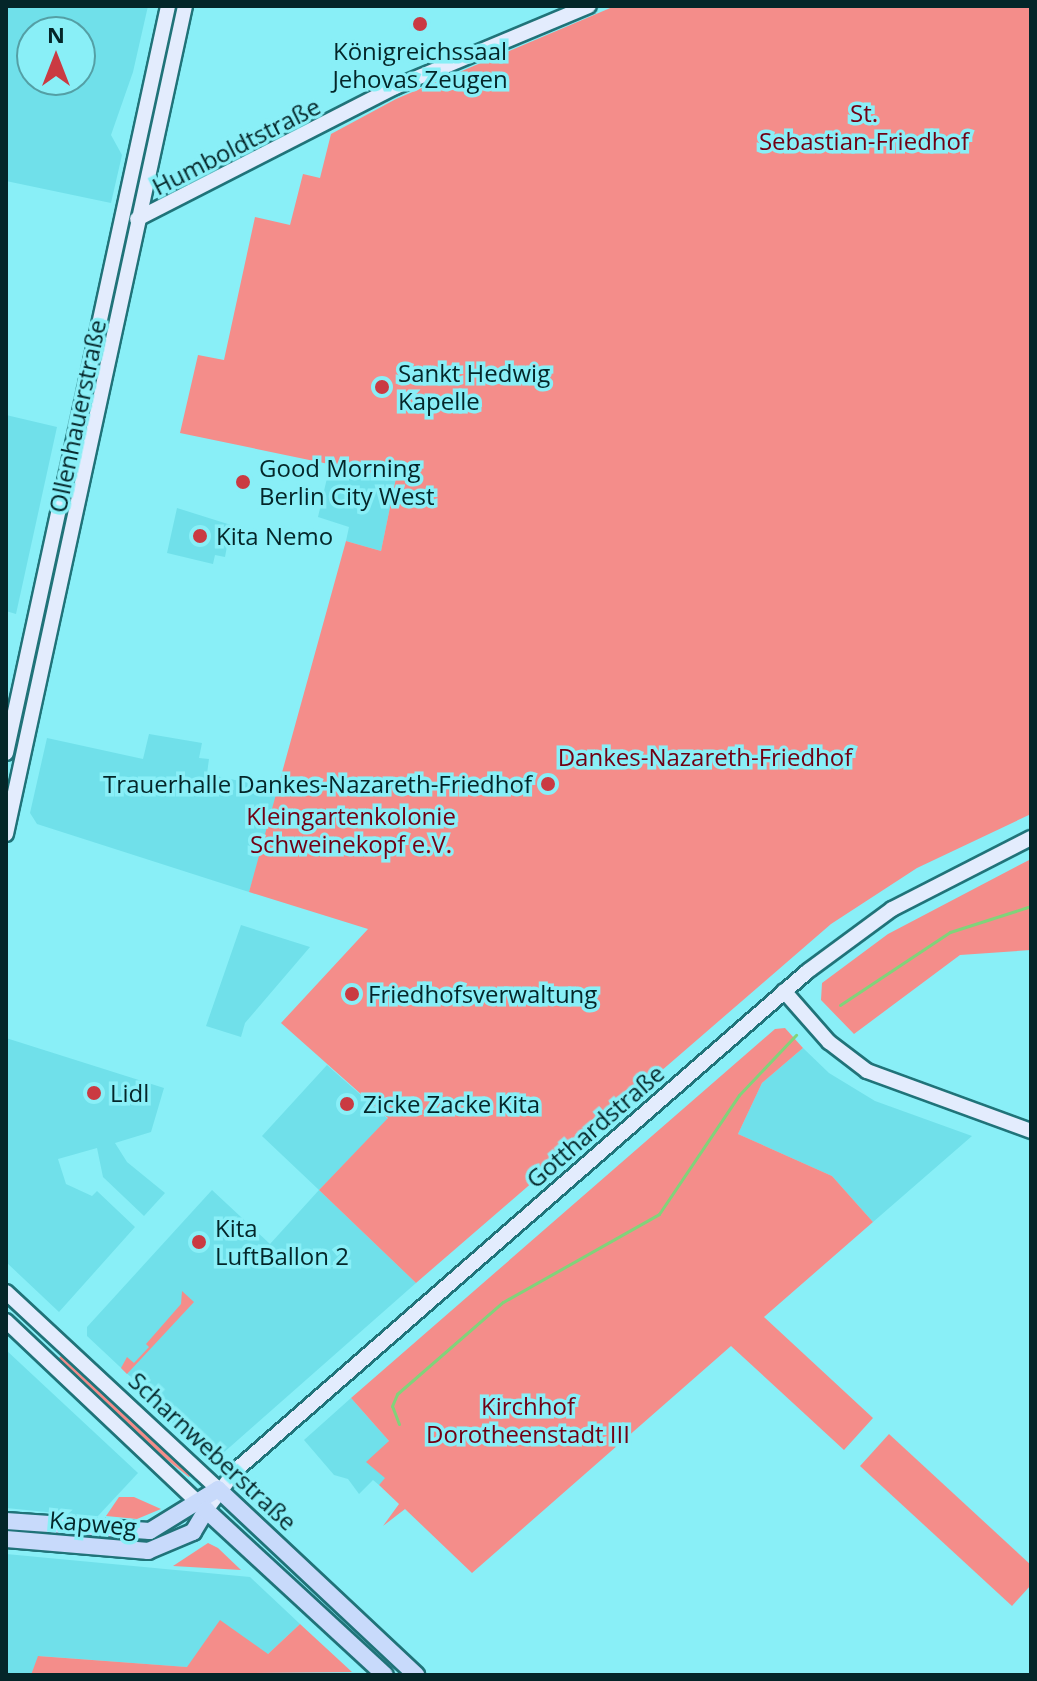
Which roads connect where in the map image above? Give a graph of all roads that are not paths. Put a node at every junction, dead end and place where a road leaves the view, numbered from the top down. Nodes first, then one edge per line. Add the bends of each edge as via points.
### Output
1 (168, 6) edge
2 (185, 6) edge
3 (589, 6) edge
4 (138, 144) junction
5 (155, 147) junction
6 (142, 218) junction
7 (121, 223) junction
8 (6, 753) edge
9 (6, 834) edge
10 (1031, 838) edge
11 (784, 991) junction
12 (1031, 1131) edge
13 (6, 1292) edge
14 (6, 1321) edge
15 (218, 1489) junction
16 (202, 1506) junction
17 (6, 1521) edge
18 (6, 1539) edge
19 (337, 1601) junction
20 (321, 1616) junction
21 (385, 1675) edge
22 (416, 1675) edge

1 - 4 main road, Ollenhauerstraße
2 - 5 main road, Ollenhauerstraße
3 - 6 main road, Humboldtstraße via 395,87
4 - 5 main road
4 - 7 main road, Ollenhauerstraße
5 - 6 main road, Ollenhauerstraße
6 - 7 main road, Humboldtstraße
6 - 9 main road, Ollenhauerstraße
7 - 8 main road, Ollenhauerstraße
10 - 11 main road, Gotthardstraße via 892,909
11 - 12 main road via 829,1042 867,1071
11 - 15 main road, Gotthardstraße
13 - 15 main road, Scharnweberstraße
14 - 16 main road, Scharnweberstraße
15 - 16 main road
15 - 19 main road, Scharnweberstraße
16 - 17 main road, Kapweg via 133,1533
16 - 18 main road, Kapweg via 193,1532 148,1551
16 - 20 main road, Scharnweberstraße
19 - 20 main road
19 - 22 main road, Scharnweberstraße
20 - 21 main road, Scharnweberstraße

